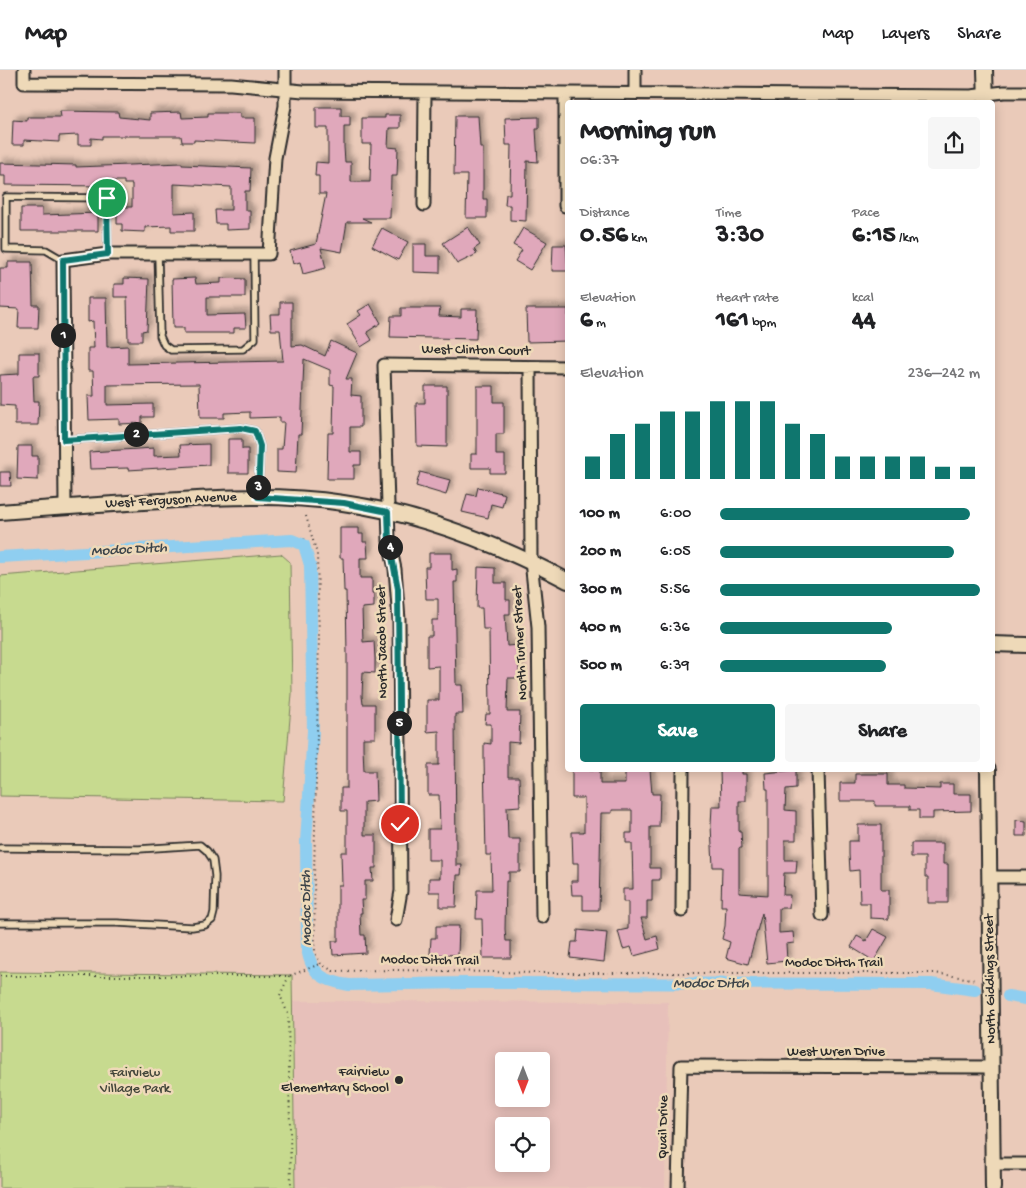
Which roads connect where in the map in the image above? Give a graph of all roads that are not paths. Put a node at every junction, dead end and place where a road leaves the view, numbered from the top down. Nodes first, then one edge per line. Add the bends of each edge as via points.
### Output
1 (24, 70) edge
2 (285, 70) edge
3 (635, 70) edge
4 (985, 70) edge
5 (285, 89) junction
6 (425, 92) junction
7 (635, 92) junction
8 (1026, 92) edge
9 (565, 93) junction
10 (705, 98) edge
11 (986, 98) edge
12 (845, 99) edge
13 (424, 205) dead end
14 (565, 206) dead end
15 (108, 254) junction
16 (158, 254) junction
17 (254, 254) junction
18 (63, 260) junction
19 (384, 365) joint
20 (530, 367) junction
21 (565, 367) edge
22 (64, 440) junction
23 (258, 497) junction
24 (65, 507) junction
25 (0, 512) edge
26 (388, 512) junction
27 (531, 562) junction
28 (565, 579) edge
29 (995, 644) edge
30 (1026, 645) edge
31 (683, 772) edge
32 (818, 772) edge
33 (988, 772) edge
34 (0, 848) edge
35 (1026, 876) edge
36 (990, 877) junction
37 (682, 911) dead end
38 (822, 915) dead end
39 (542, 917) dead end
40 (396, 920) dead end
41 (0, 923) edge
42 (681, 1066) joint
43 (992, 1067) junction
44 (992, 1164) junction
45 (1026, 1164) edge
46 (678, 1188) edge
47 (993, 1188) edge

1 - 5 street via 24,84 232,84
2 - 5 street
3 - 7 street
4 - 11 street
5 - 6 street
5 - 17 street via 275,158 269,254
6 - 9 street
6 - 13 street
7 - 9 street
7 - 10 street
8 - 11 street
9 - 14 street
10 - 12 street
11 - 12 street
15 - 16 street
15 - 18 street
15 - 18 lane via 107,198 6,197 6,249 46,250
16 - 17 street
16 - 17 lane via 160,336 171,350 243,349 255,339
18 - 22 street
19 - 20 street, West Clinton Court
19 - 26 street, North Jacob Street
20 - 21 street, West Clinton Court
20 - 27 street, North Turner Street
22 - 23 lane via 241,428 255,431 260,446
22 - 24 street
23 - 24 street, West Ferguson Avenue
23 - 26 street, West Ferguson Avenue via 344,503
24 - 25 street, West Ferguson Avenue
26 - 27 street, West Ferguson Avenue via 479,539
26 - 40 street, North Jacob Street via 399,620 401,891
27 - 28 street, West Ferguson Avenue
27 - 39 street, North Turner Street via 538,627
29 - 30 street
31 - 37 street
32 - 38 street
33 - 36 street, North Giddings Street
34 - 41 lane via 139,849 200,845 213,860 214,876 214,912 212,920 205,926
35 - 36 street
36 - 43 street, North Giddings Street
42 - 43 street, West Wren Drive
42 - 46 street, Quail Drive
43 - 44 street, North Giddings Street
44 - 45 street
44 - 47 street, North Giddings Street

